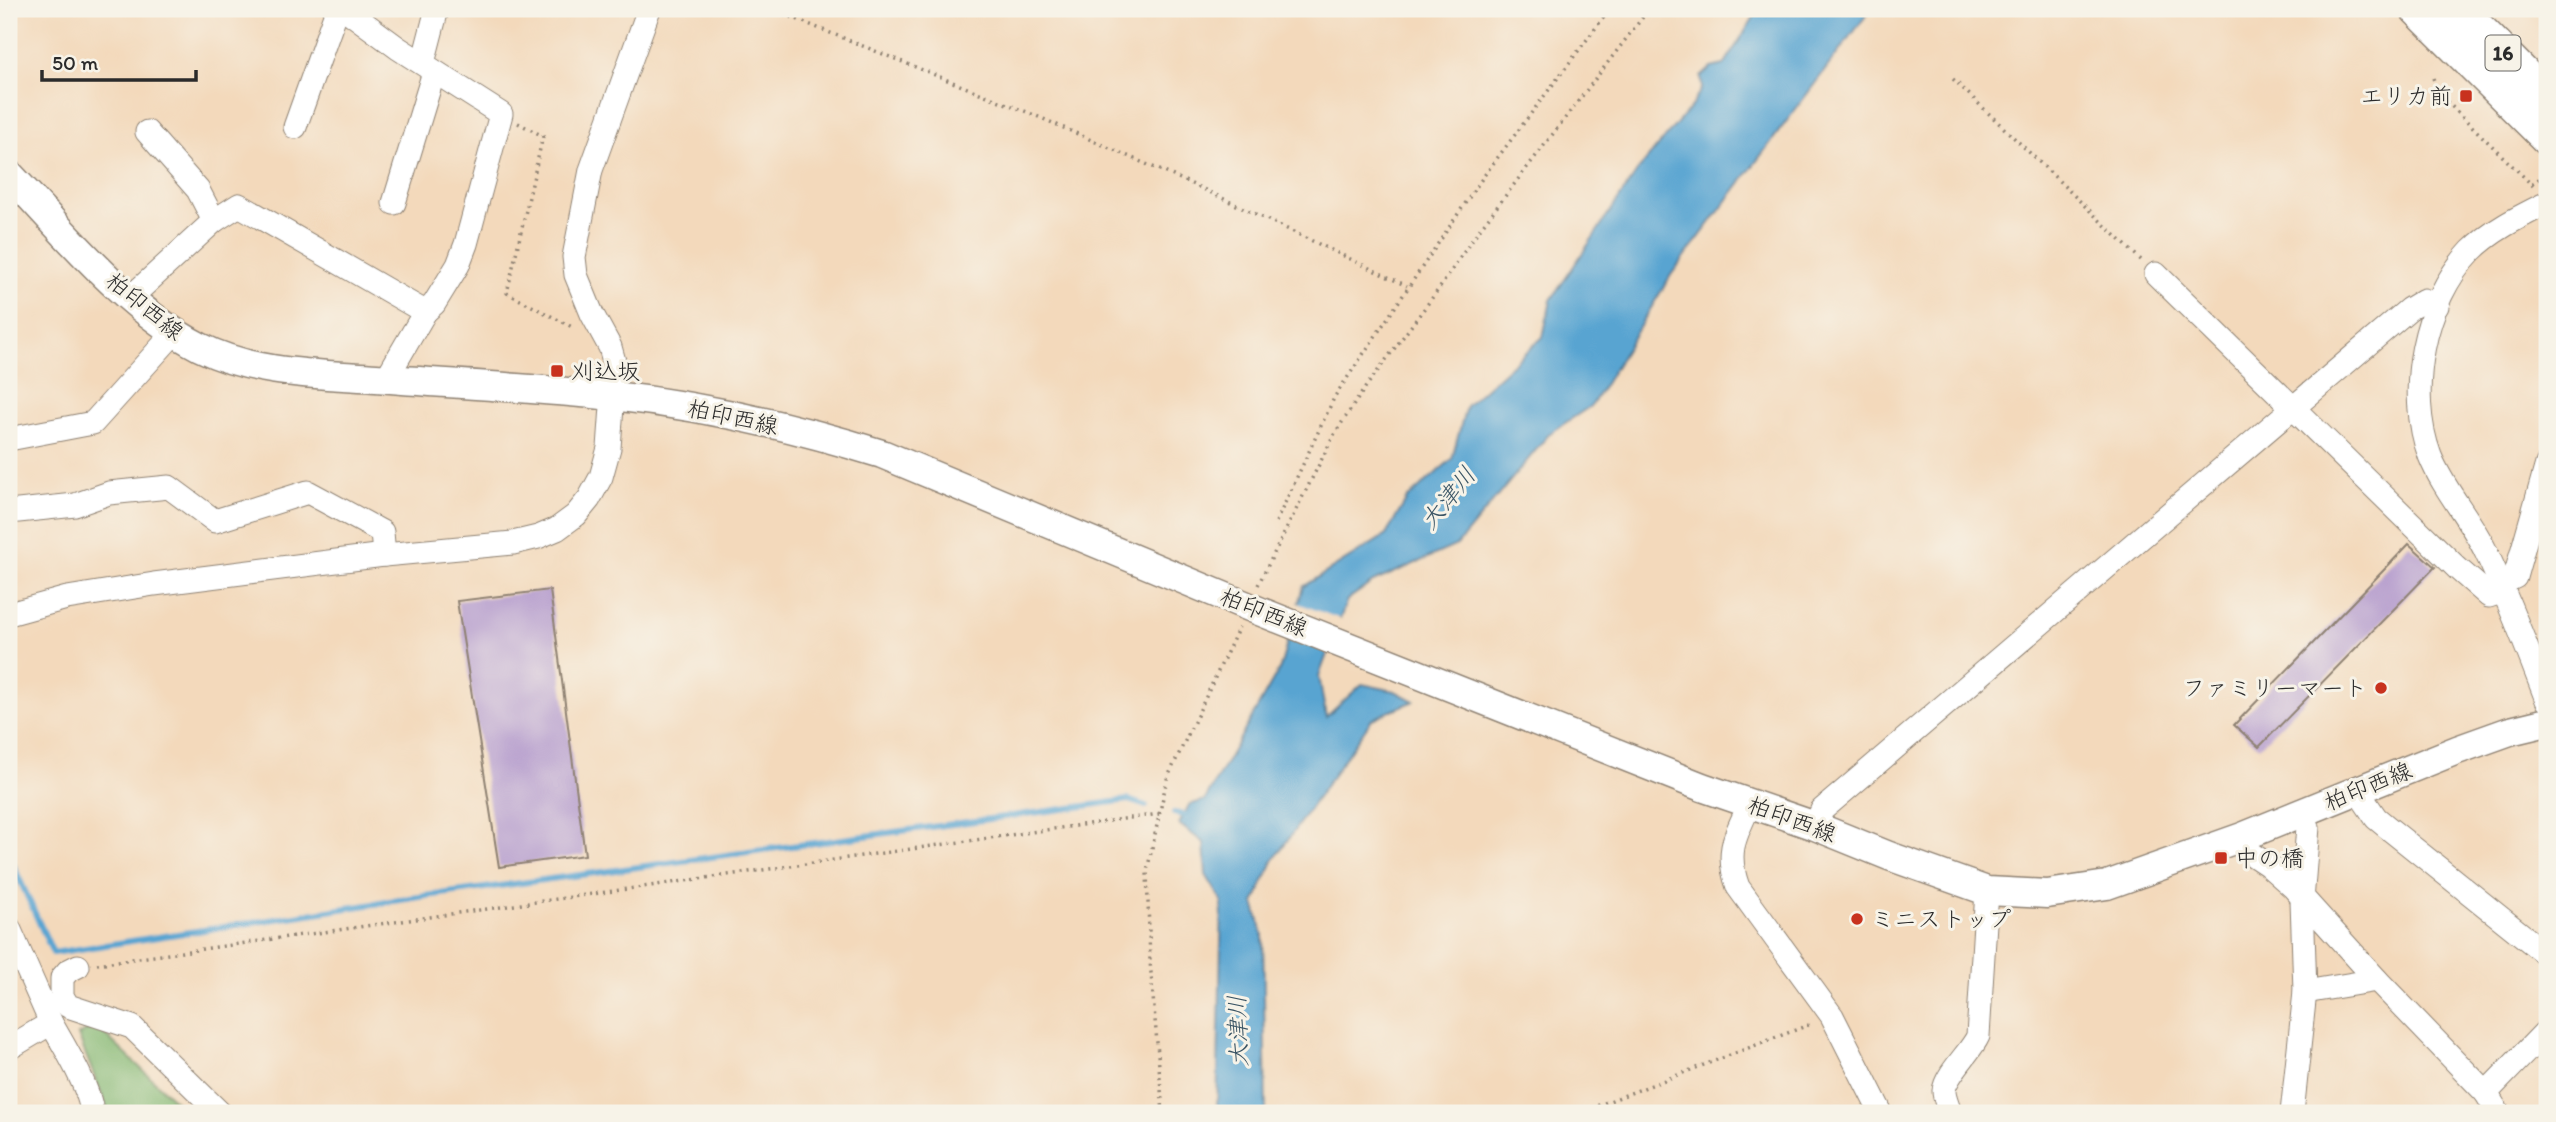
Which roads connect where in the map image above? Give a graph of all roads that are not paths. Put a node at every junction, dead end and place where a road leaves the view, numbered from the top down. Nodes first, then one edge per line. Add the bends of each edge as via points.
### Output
1 (337, 9) edge
2 (345, 9) edge
3 (437, 9) edge
4 (649, 9) edge
5 (2417, 9) edge
6 (2459, 9) edge
7 (429, 68) junction
8 (2547, 97) edge
9 (296, 127) dead end
10 (147, 132) dead end
11 (2547, 138) edge
12 (9, 174) edge
13 (394, 203) dead end
14 (2546, 203) edge
15 (214, 222) junction
16 (2156, 274) road end
17 (130, 298) junction
18 (2437, 306) junction
19 (425, 312) junction
20 (174, 333) junction
21 (386, 379) junction
22 (613, 397) junction
23 (2292, 407) junction
24 (9, 439) edge
25 (2547, 464) edge
26 (9, 512) edge
27 (384, 555) junction
28 (2502, 587) junction
29 (9, 614) edge
30 (2547, 700) edge
31 (2547, 722) edge
32 (2357, 790) junction
33 (1750, 804) junction
34 (2303, 812) junction
35 (1815, 826) junction
36 (2242, 837) junction
37 (1987, 891) junction
38 (2302, 900) junction
39 (9, 928) edge
40 (2547, 955) edge
41 (78, 966) road end
42 (2377, 980) junction
43 (2305, 992) junction
44 (68, 1006) junction
45 (48, 1018) junction
46 (2547, 1030) edge
47 (9, 1048) edge
48 (2486, 1093) junction
49 (92, 1113) edge
50 (220, 1113) edge
51 (1881, 1113) edge
52 (1950, 1113) edge
53 (2292, 1113) edge
54 (2498, 1113) edge

1 - 9 street
2 - 7 street
3 - 7 street
4 - 22 street via 590,170 574,257 576,275 615,365
5 - 11 highway, 16
6 - 8 highway, 16
7 - 13 street
7 - 19 street via 501,114 458,265
10 - 15 street via 198,190
12 - 17 main road, 柏印西線
14 - 18 street via 2472,250 2452,275
15 - 17 street
15 - 19 street via 239,205
16 - 23 street
17 - 20 main road, 柏印西線
18 - 23 street via 2424,300 2409,309
18 - 28 street via 2421,368 2423,430 2444,485 2478,537
19 - 21 street
20 - 21 main road, 柏印西線 via 225,359 294,372
20 - 24 street via 93,423
21 - 22 main road, 柏印西線
22 - 27 street via 609,448 601,477 576,515 557,529 513,543
22 - 33 main road, 柏印西線 via 754,420 882,454 1254,608
23 - 28 street via 2488,596
23 - 35 street via 1822,810
25 - 28 street via 2515,577
26 - 27 street via 169,487 215,521 308,492 382,532
27 - 29 street via 153,584 67,598
28 - 30 street
31 - 32 main road, 柏印西線 via 2489,738
32 - 34 main road, 柏印西線
32 - 40 street via 2376,818
33 - 35 main road, 柏印西線
33 - 51 street via 1731,854 1738,887 1832,1016
34 - 36 main road, 柏印西線
34 - 38 street via 2308,827
35 - 37 main road, 柏印西線
36 - 37 main road, 柏印西線 via 2107,885 2047,894
36 - 38 street via 2247,851 2284,879
37 - 52 street via 1978,1036 1946,1082
38 - 42 street
38 - 43 street
39 - 45 street
41 - 44 street via 62,978 62,996
42 - 43 street
42 - 48 street
43 - 53 street
44 - 45 street
44 - 50 street via 132,1027
45 - 47 street
45 - 49 street via 77,1072
46 - 48 street
48 - 54 street

